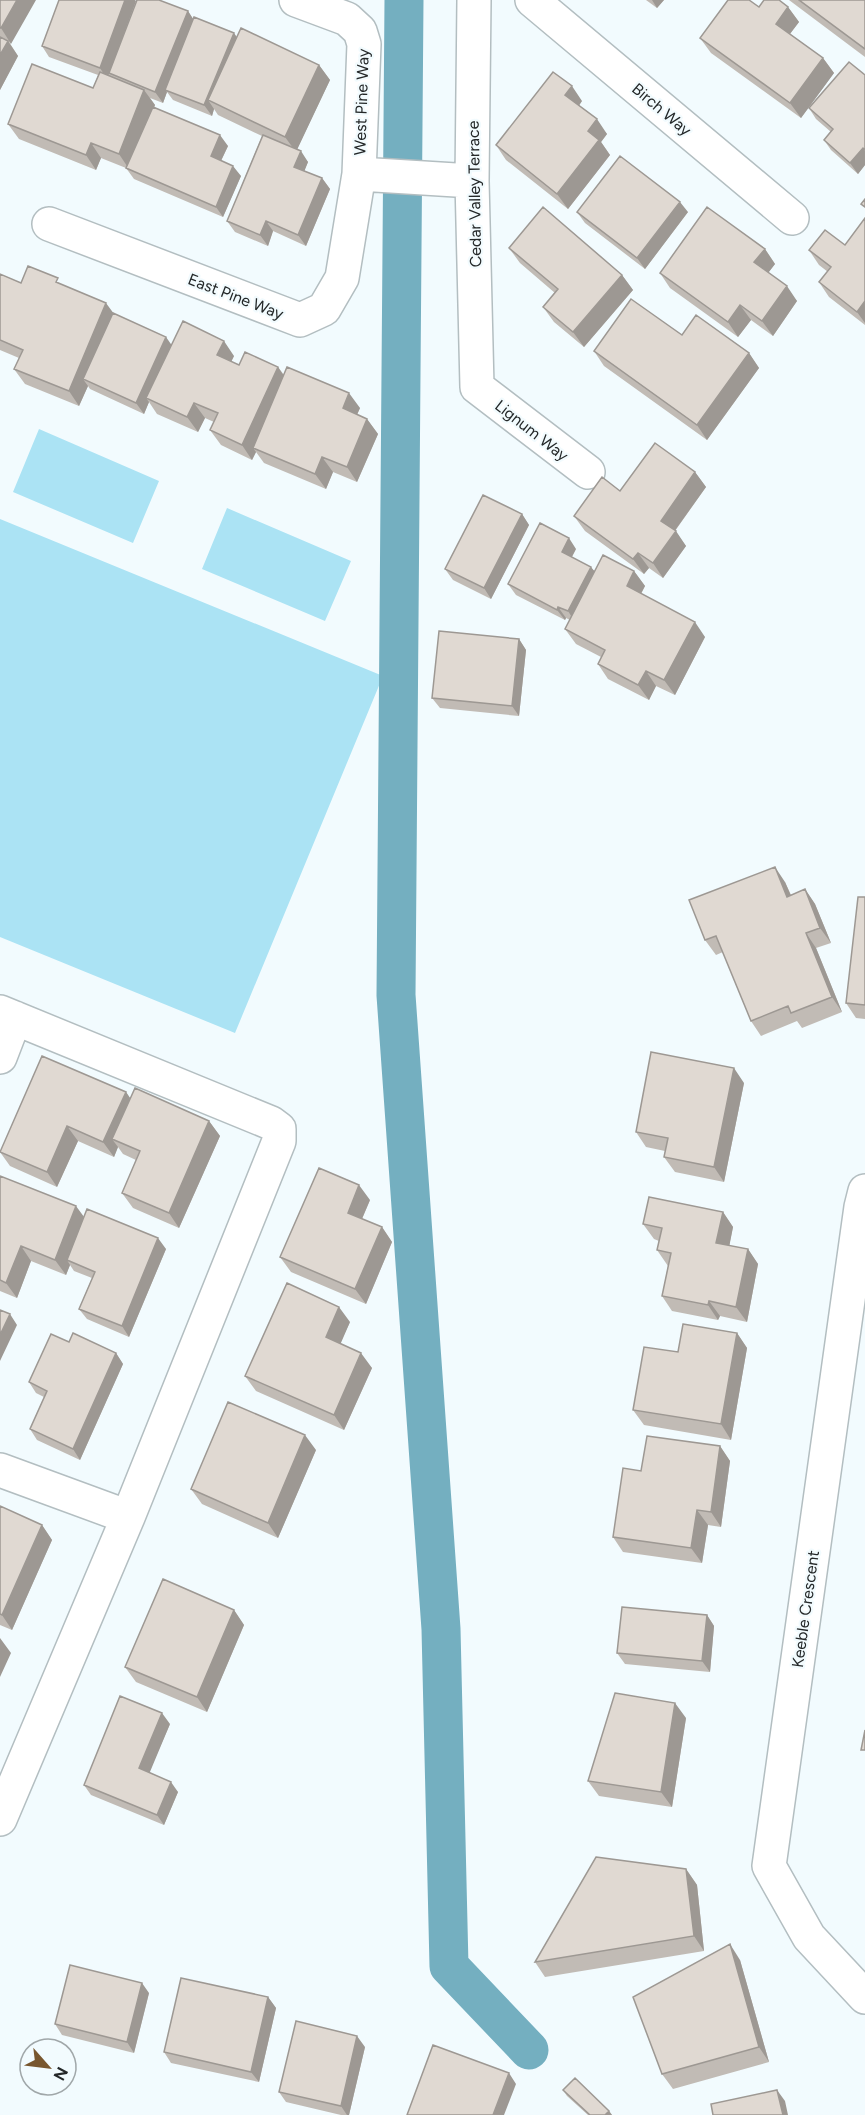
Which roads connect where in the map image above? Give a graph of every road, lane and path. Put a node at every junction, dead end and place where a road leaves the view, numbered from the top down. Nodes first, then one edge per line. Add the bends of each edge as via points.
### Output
1 (296, 0) edge
2 (474, 0) edge
3 (532, 0) edge
4 (360, 174) junction
5 (472, 181) junction
6 (792, 218) dead end
7 (49, 224) dead end
8 (477, 387) joint
9 (588, 472) dead end
10 (8, 1015) edge
11 (0, 1057) edge
12 (865, 1191) edge
13 (0, 1470) edge
14 (128, 1517) junction
15 (0, 1819) edge
16 (865, 1997) edge

1 - 4 street, West Pine Way via 347,19 360,31 364,45
2 - 5 street, Cedar Valley Terrace
3 - 6 street, Birch Way
4 - 5 street
4 - 7 street, East Pine Way via 342,278 324,309 300,320
5 - 8 street, Cedar Valley Terrace
8 - 9 street, Lignum Way
10 - 11 street
10 - 14 street via 279,1129 279,1141
12 - 16 street, Keeble Crescent via 769,1866 808,1937
13 - 14 street
14 - 15 street

